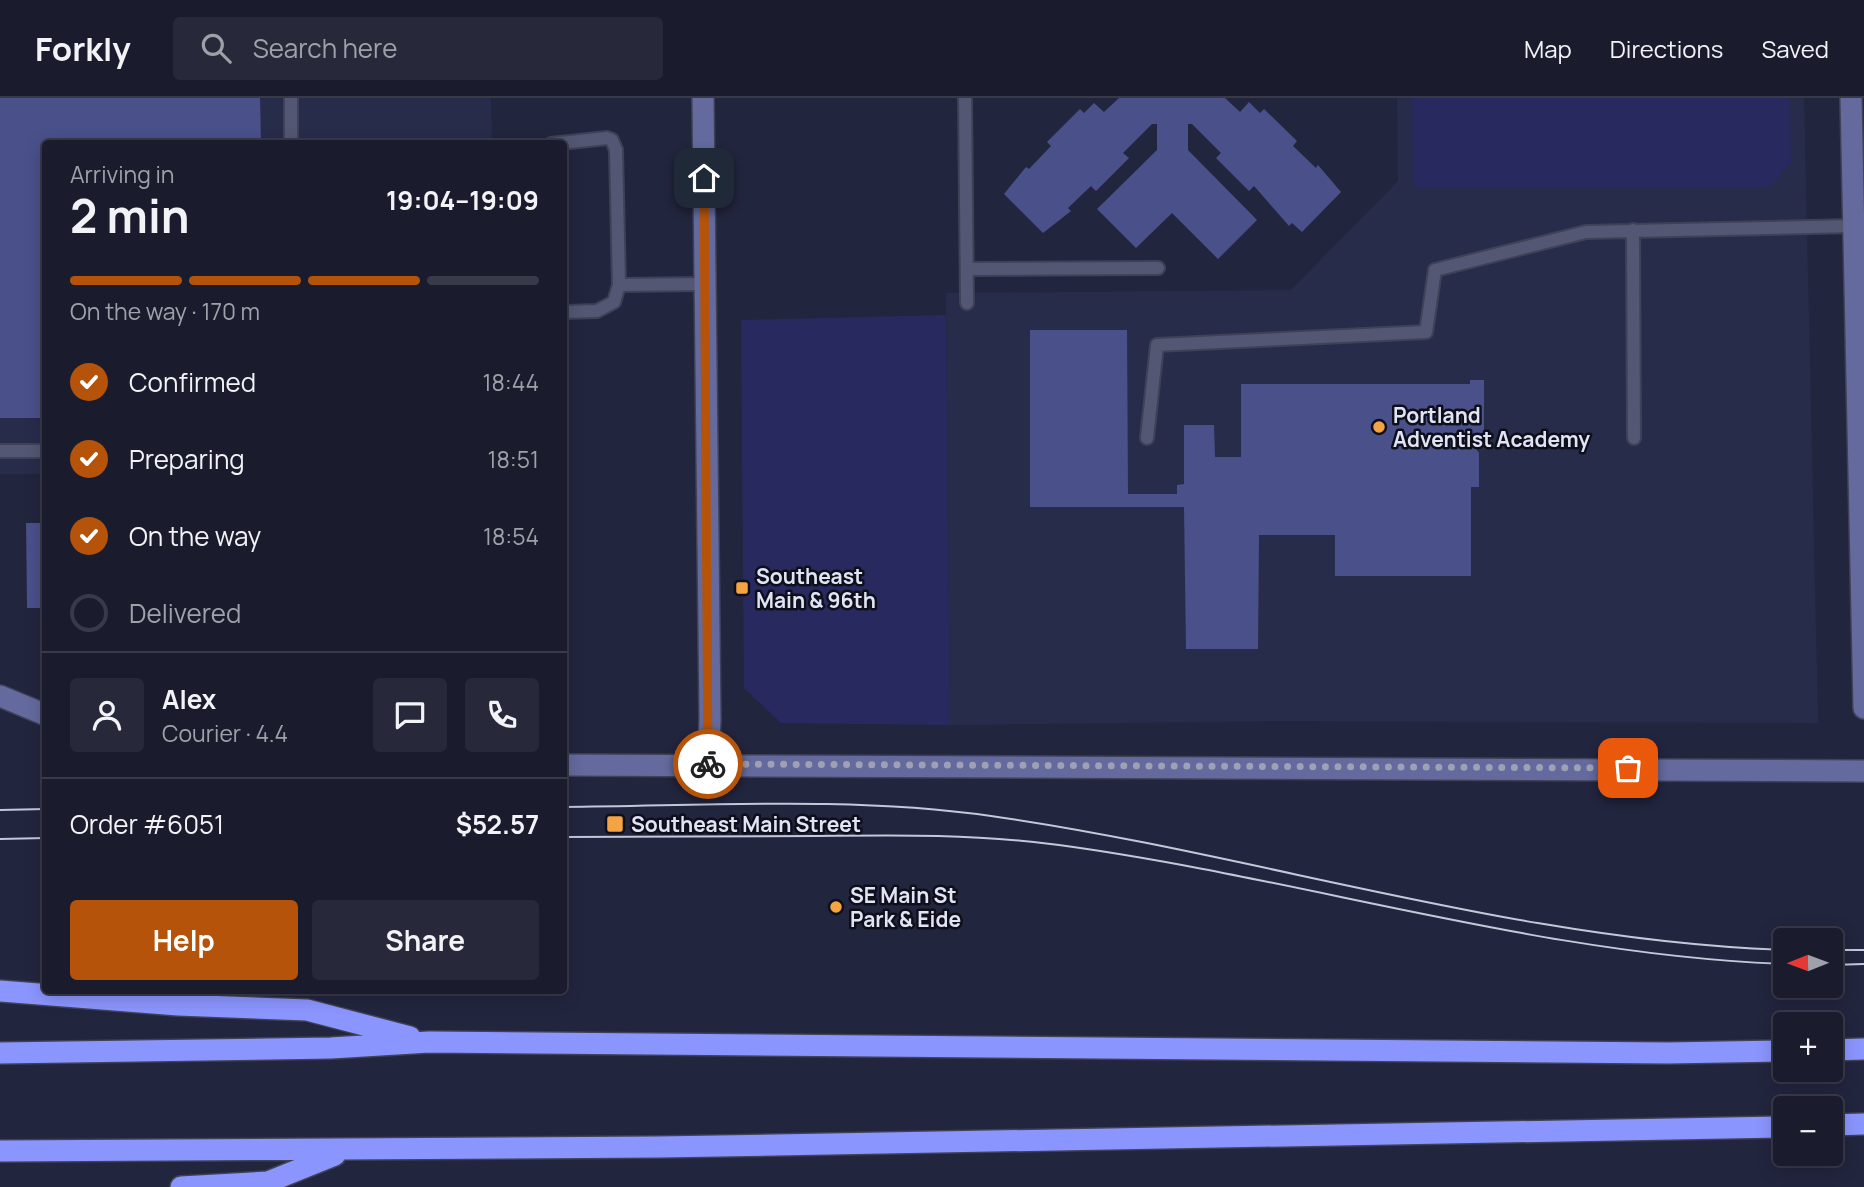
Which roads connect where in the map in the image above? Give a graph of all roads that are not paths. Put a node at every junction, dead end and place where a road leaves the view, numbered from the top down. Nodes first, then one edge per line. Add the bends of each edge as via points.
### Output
1 (291, 98) edge
2 (703, 98) edge
3 (965, 98) edge
4 (1851, 98) edge
5 (291, 140) edge
6 (567, 142) edge
7 (1853, 226) junction
8 (1633, 230) junction
9 (1158, 268) dead end
10 (967, 269) junction
11 (705, 284) junction
12 (619, 285) junction
13 (967, 303) dead end
14 (567, 312) edge
15 (1147, 438) dead end
16 (1634, 438) dead end
17 (0, 451) edge
18 (42, 451) edge
19 (0, 696) edge
20 (1864, 708) edge
21 (42, 713) edge
22 (708, 764) junction
23 (567, 765) edge
24 (1864, 771) edge
25 (0, 991) edge
26 (429, 1042) junction
27 (1864, 1049) edge
28 (1843, 1050) edge
29 (1773, 1051) edge
30 (0, 1053) edge
31 (1864, 1124) edge
32 (1843, 1125) edge
33 (1773, 1127) edge
34 (0, 1151) edge
35 (345, 1152) junction
36 (181, 1187) edge

1 - 5 lane
2 - 11 street
3 - 10 lane
4 - 7 street
6 - 12 lane via 607,138 615,144
7 - 8 lane
7 - 20 street
8 - 15 lane via 1587,232 1435,270 1426,332 1157,345
8 - 16 lane
9 - 10 lane
10 - 13 lane
11 - 12 lane
11 - 22 street
12 - 14 lane via 607,308
17 - 18 lane
19 - 21 street
22 - 23 street
22 - 24 street
25 - 26 highway via 307,1010
26 - 29 highway
26 - 30 highway
27 - 28 highway
31 - 32 highway
33 - 35 highway
34 - 35 highway
35 - 36 highway via 268,1182

